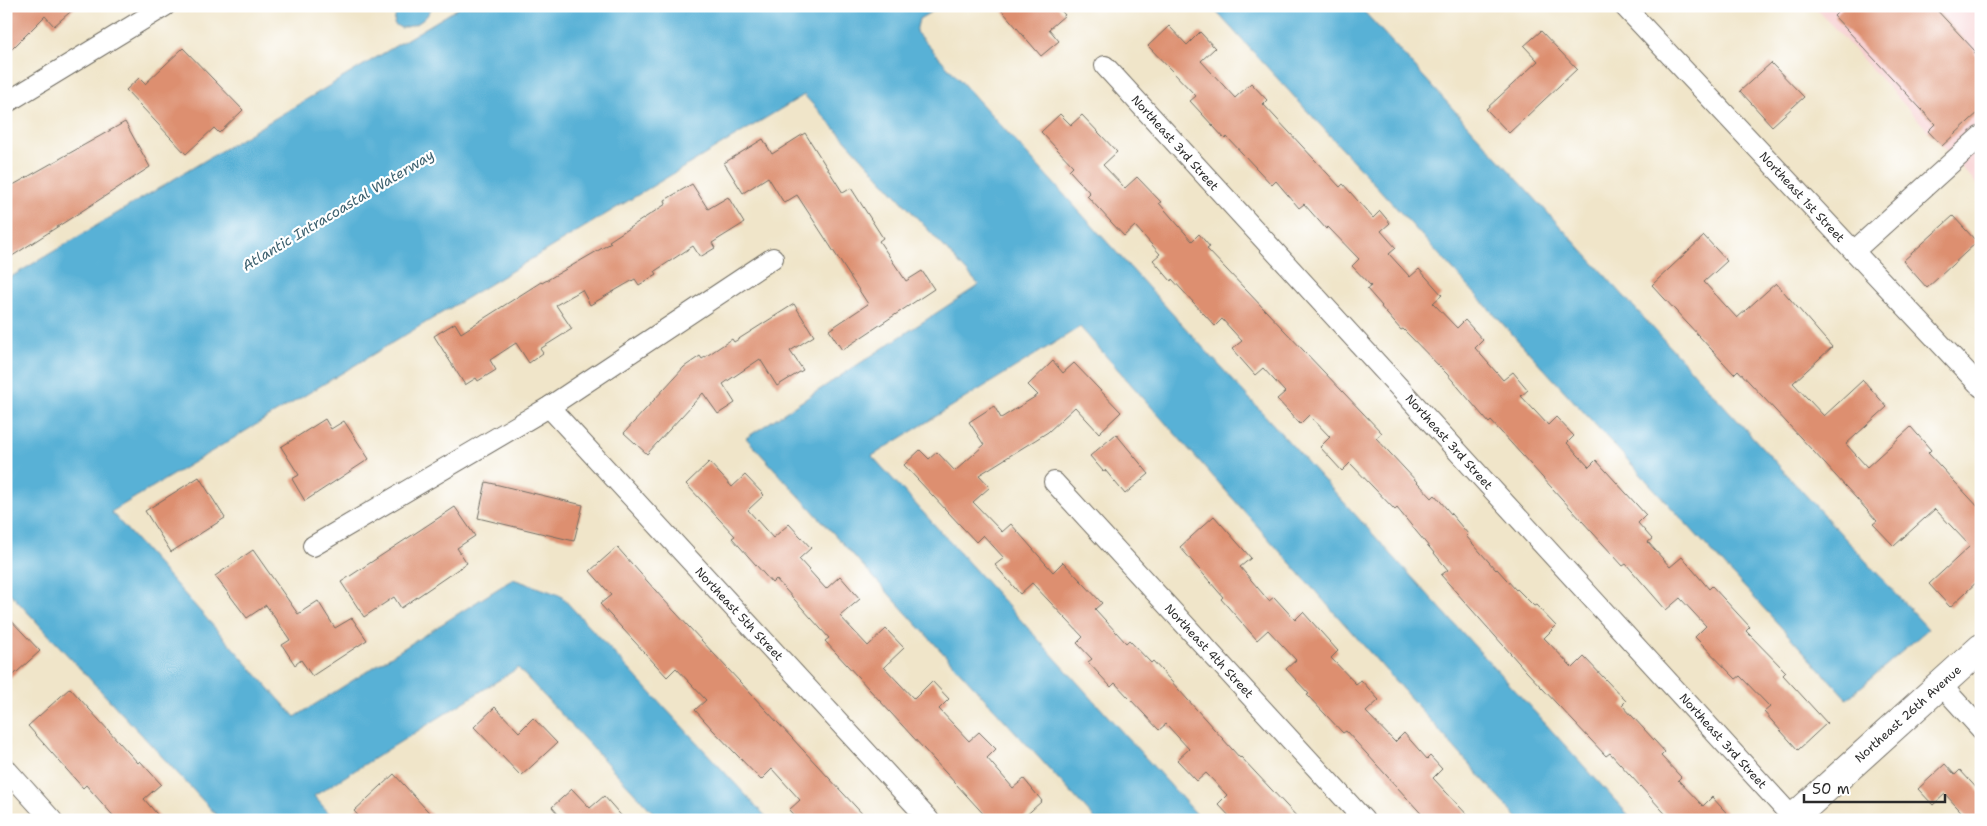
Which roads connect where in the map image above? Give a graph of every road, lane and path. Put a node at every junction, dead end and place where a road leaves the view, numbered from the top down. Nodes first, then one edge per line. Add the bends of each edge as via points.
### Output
1 (165, 6) edge
2 (1624, 6) edge
3 (1105, 66) dead end
4 (6, 103) edge
5 (1981, 136) edge
6 (1854, 251) junction
7 (773, 258) dead end
8 (1981, 387) edge
9 (549, 407) junction
10 (1054, 482) dead end
11 (313, 546) dead end
12 (1981, 648) edge
13 (1941, 685) junction
14 (1981, 729) edge
15 (6, 770) edge
16 (1792, 819) edge
17 (52, 820) edge
18 (929, 820) edge
19 (1364, 820) edge

1 - 4 street
2 - 6 street, Northeast 1st Street
3 - 16 street, Northeast 3rd Street
5 - 6 street
6 - 8 street, Northeast 1st Street
7 - 9 street
9 - 11 street
9 - 18 street, Northeast 5th Street
10 - 19 street, Northeast 4th Street
12 - 13 street, Northeast 26th Avenue
13 - 14 street
13 - 16 street, Northeast 26th Avenue
15 - 17 street

